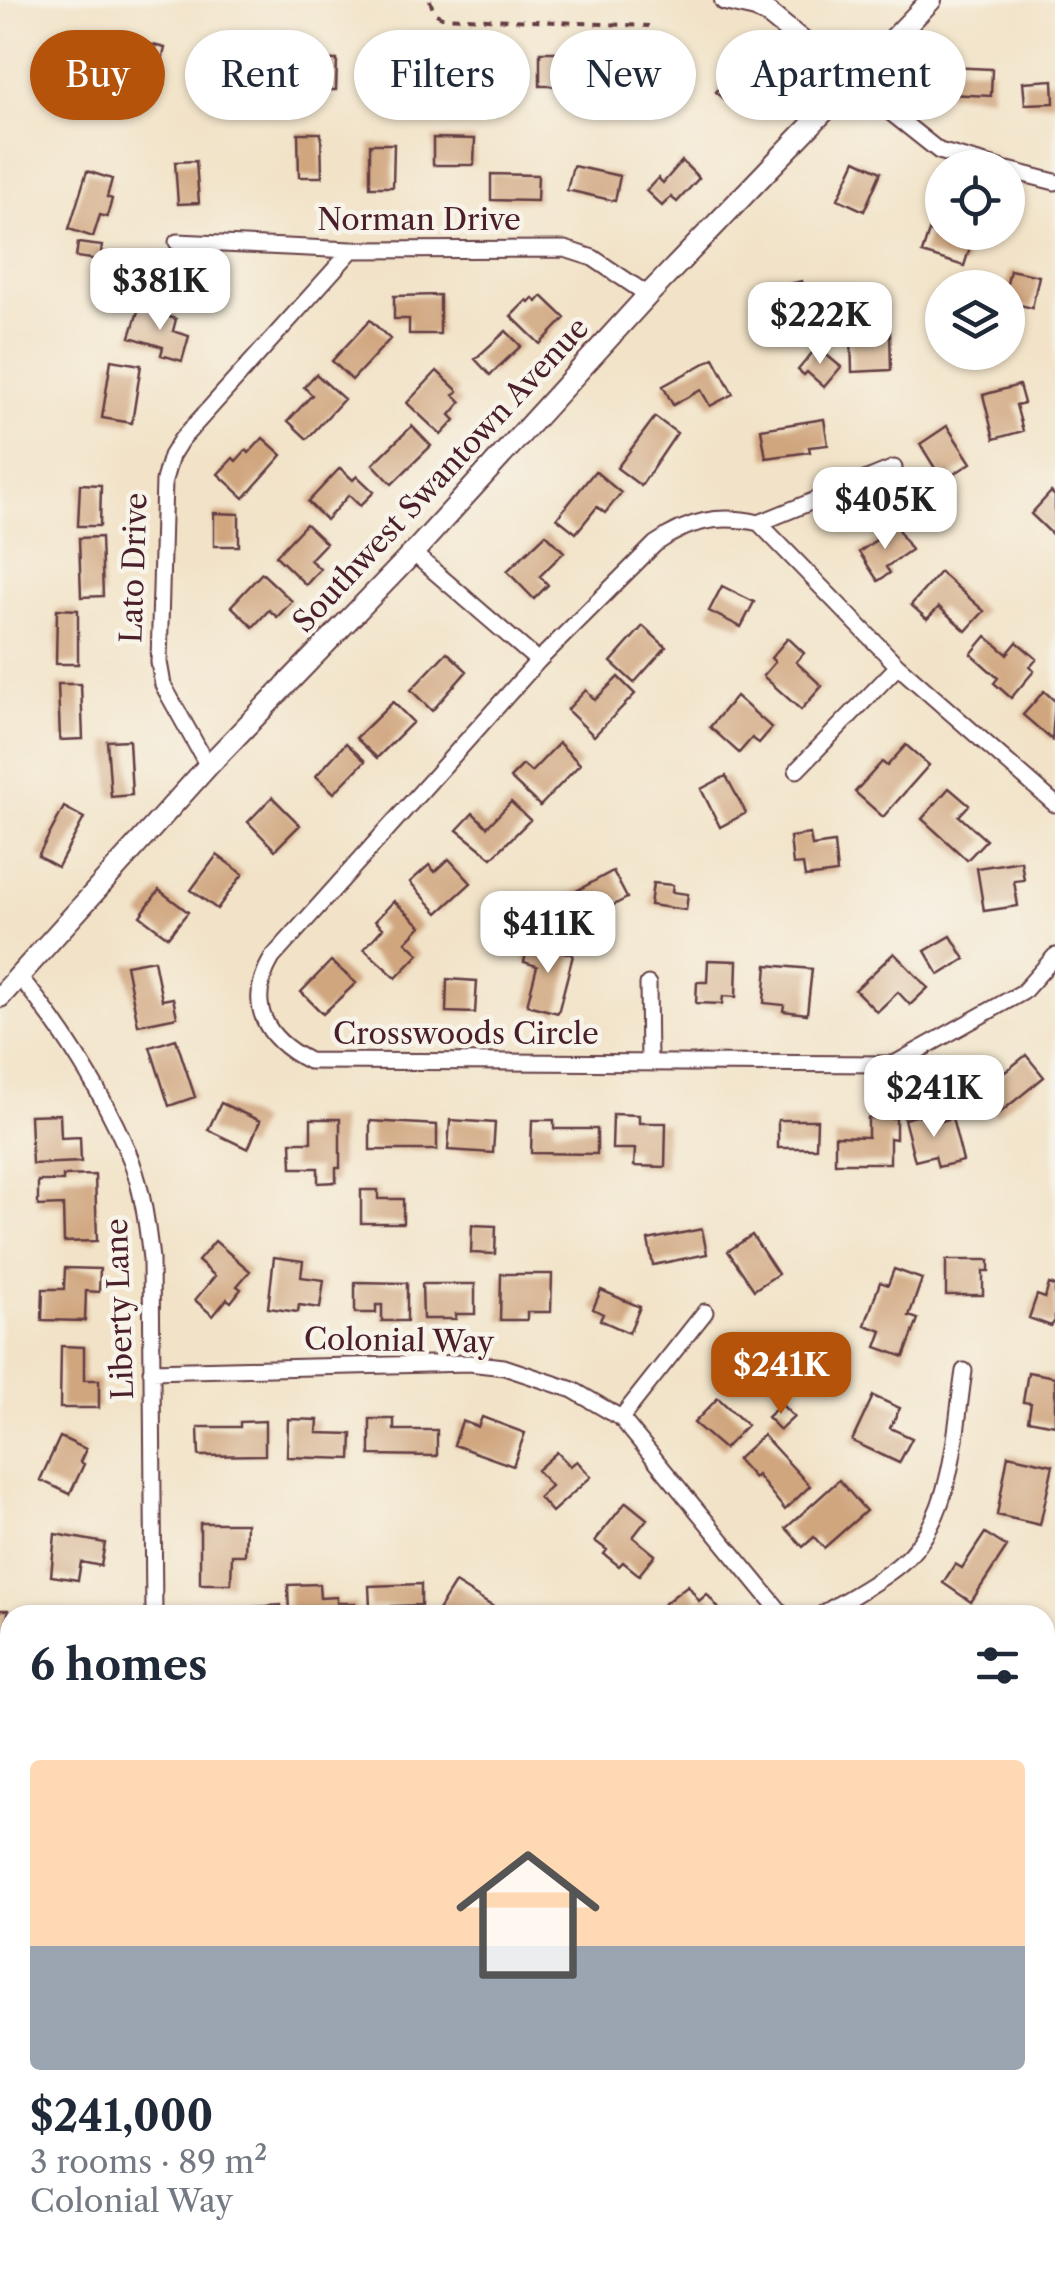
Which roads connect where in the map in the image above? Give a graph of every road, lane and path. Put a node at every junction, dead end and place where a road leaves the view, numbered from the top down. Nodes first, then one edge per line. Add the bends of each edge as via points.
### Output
1 (430, 0) edge
2 (724, 0) edge
3 (931, 0) edge
4 (649, 26) dead end
5 (788, 30) edge
6 (901, 30) edge
7 (814, 120) edge
8 (899, 120) edge
9 (937, 150) edge
10 (1025, 174) edge
11 (1055, 182) edge
12 (177, 242) dead end
13 (352, 250) junction
14 (648, 295) junction
15 (894, 468) dead end
16 (759, 523) junction
17 (413, 553) junction
18 (538, 661) junction
19 (898, 666) junction
20 (208, 766) junction
21 (796, 770) dead end
22 (1055, 804) edge
23 (1055, 956) edge
24 (18, 974) junction
25 (648, 984) dead end
26 (0, 997) edge
27 (649, 1063) junction
28 (705, 1312) dead end
29 (151, 1371) junction
30 (964, 1371) dead end
31 (621, 1418) junction
32 (154, 1605) edge
33 (775, 1605) edge
34 (836, 1605) edge

1 - 4 path via 442,17
2 - 5 street via 756,7
3 - 6 street, Southwest Swantown Avenue
7 - 14 street, Southwest Swantown Avenue
8 - 9 street
10 - 11 street
12 - 13 street, Norman Drive
13 - 14 street, Norman Drive via 565,249 593,258
13 - 20 street, Lato Drive via 181,440 164,480 161,673
14 - 17 street, Southwest Swantown Avenue
15 - 16 street
16 - 18 street, Crosswoods Circle via 730,517 676,529
16 - 19 street
17 - 18 street
17 - 20 street, Southwest Swantown Avenue
18 - 27 street, Crosswoods Circle via 272,958 261,977 259,1011 276,1038 309,1061
19 - 21 street
19 - 22 street
20 - 24 street, Southwest Swantown Avenue
23 - 27 street, Crosswoods Circle via 1023,992 894,1064
24 - 26 street, Southwest Swantown Avenue
24 - 29 street, Liberty Lane via 50,1013 132,1162 151,1259
25 - 27 street
28 - 31 street
29 - 31 street, Colonial Way via 468,1363 573,1390
29 - 32 street, Liberty Lane
30 - 34 street via 950,1468 932,1528 900,1564
31 - 33 street, Colonial Way

